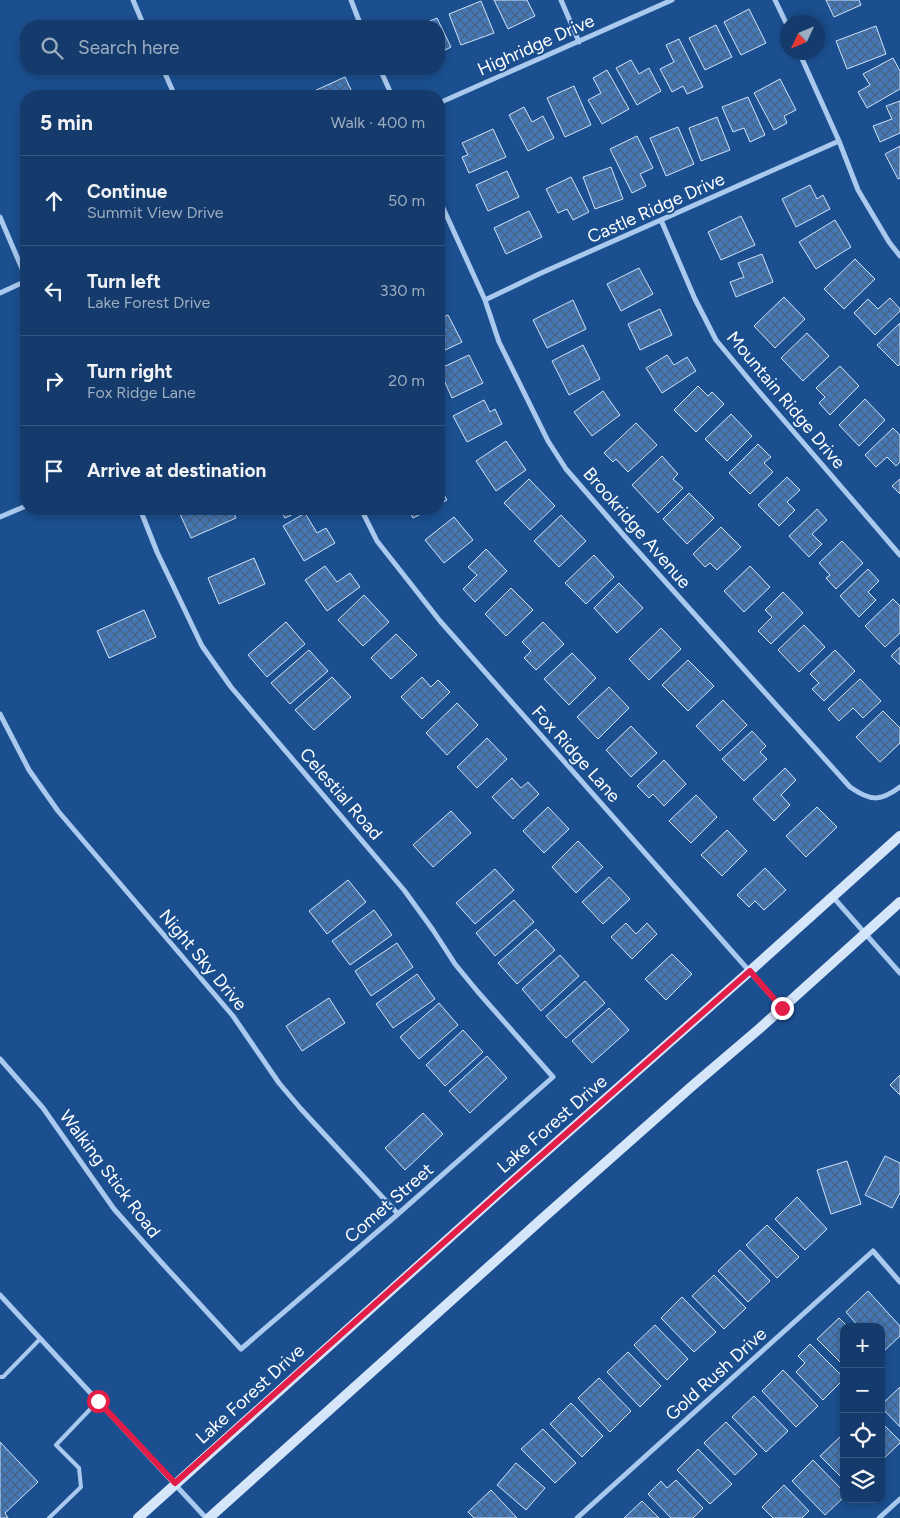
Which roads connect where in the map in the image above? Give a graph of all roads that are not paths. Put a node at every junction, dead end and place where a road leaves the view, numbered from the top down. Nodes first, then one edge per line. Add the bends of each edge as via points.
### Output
1 (133, 0) edge
2 (351, 0) edge
3 (561, 0) edge
4 (672, 0) edge
5 (775, 0) edge
6 (782, 15) edge
7 (141, 20) edge
8 (359, 20) edge
9 (579, 42) junction
10 (803, 60) edge
11 (166, 75) edge
12 (383, 75) edge
13 (172, 90) edge
14 (389, 90) edge
15 (445, 100) edge
16 (839, 141) junction
17 (445, 212) edge
18 (0, 217) edge
19 (661, 220) junction
20 (900, 256) edge
21 (20, 265) edge
22 (20, 282) edge
23 (0, 293) edge
24 (485, 300) junction
25 (20, 509) edge
26 (142, 515) edge
27 (364, 515) edge
28 (0, 517) edge
29 (900, 555) edge
30 (0, 714) edge
31 (900, 786) edge
32 (900, 836) edge
33 (833, 897) junction
34 (900, 902) edge
35 (865, 934) junction
36 (750, 971) junction
37 (900, 973) edge
38 (782, 1008) junction
39 (0, 1058) edge
40 (553, 1077) joint
41 (398, 1214) junction
42 (900, 1282) edge
43 (0, 1296) edge
44 (40, 1339) junction
45 (241, 1349) joint
46 (1, 1378) edge
47 (98, 1401) junction
48 (175, 1483) junction
49 (900, 1499) edge
50 (49, 1518) edge
51 (138, 1518) edge
52 (208, 1518) edge
53 (577, 1518) edge
54 (879, 1518) edge

1 - 7 street
2 - 8 street
3 - 9 street
4 - 9 street, Highridge Drive
5 - 6 street
9 - 15 street, Highridge Drive
10 - 16 street
11 - 13 street
12 - 14 street
16 - 19 street, Castle Ridge Drive
16 - 20 street via 858,190
17 - 24 street, Brookridge Avenue
18 - 21 street
19 - 24 street, Castle Ridge Drive
19 - 29 street, Mountain Ridge Drive via 716,340
22 - 23 street
24 - 31 street, Brookridge Avenue via 509,363 548,441 566,469 850,787 862,795 879,798
25 - 28 street
26 - 40 street, Celestial Road via 202,646 231,687 404,890 455,964
27 - 36 street, Fox Ridge Lane via 377,541 440,621
30 - 41 street, Night Sky Drive via 29,770 58,811 233,1016 279,1083
32 - 33 main road, Lake Forest Drive
33 - 35 street
33 - 36 main road, Lake Forest Drive
34 - 35 main road
35 - 37 street
35 - 38 main road
36 - 38 street, Fox Ridge Lane
36 - 48 main road, Lake Forest Drive
38 - 52 main road
39 - 45 street, Walking Stick Road via 42,1108 114,1209
40 - 41 street, Comet Street
41 - 45 street, Comet Street
42 - 53 street, Gold Rush Drive via 873,1251
43 - 44 street
44 - 46 lane
44 - 47 street
47 - 48 street
47 - 50 lane via 56,1445 79,1468 81,1487
48 - 51 main road, Lake Forest Drive
48 - 52 street
49 - 54 street

